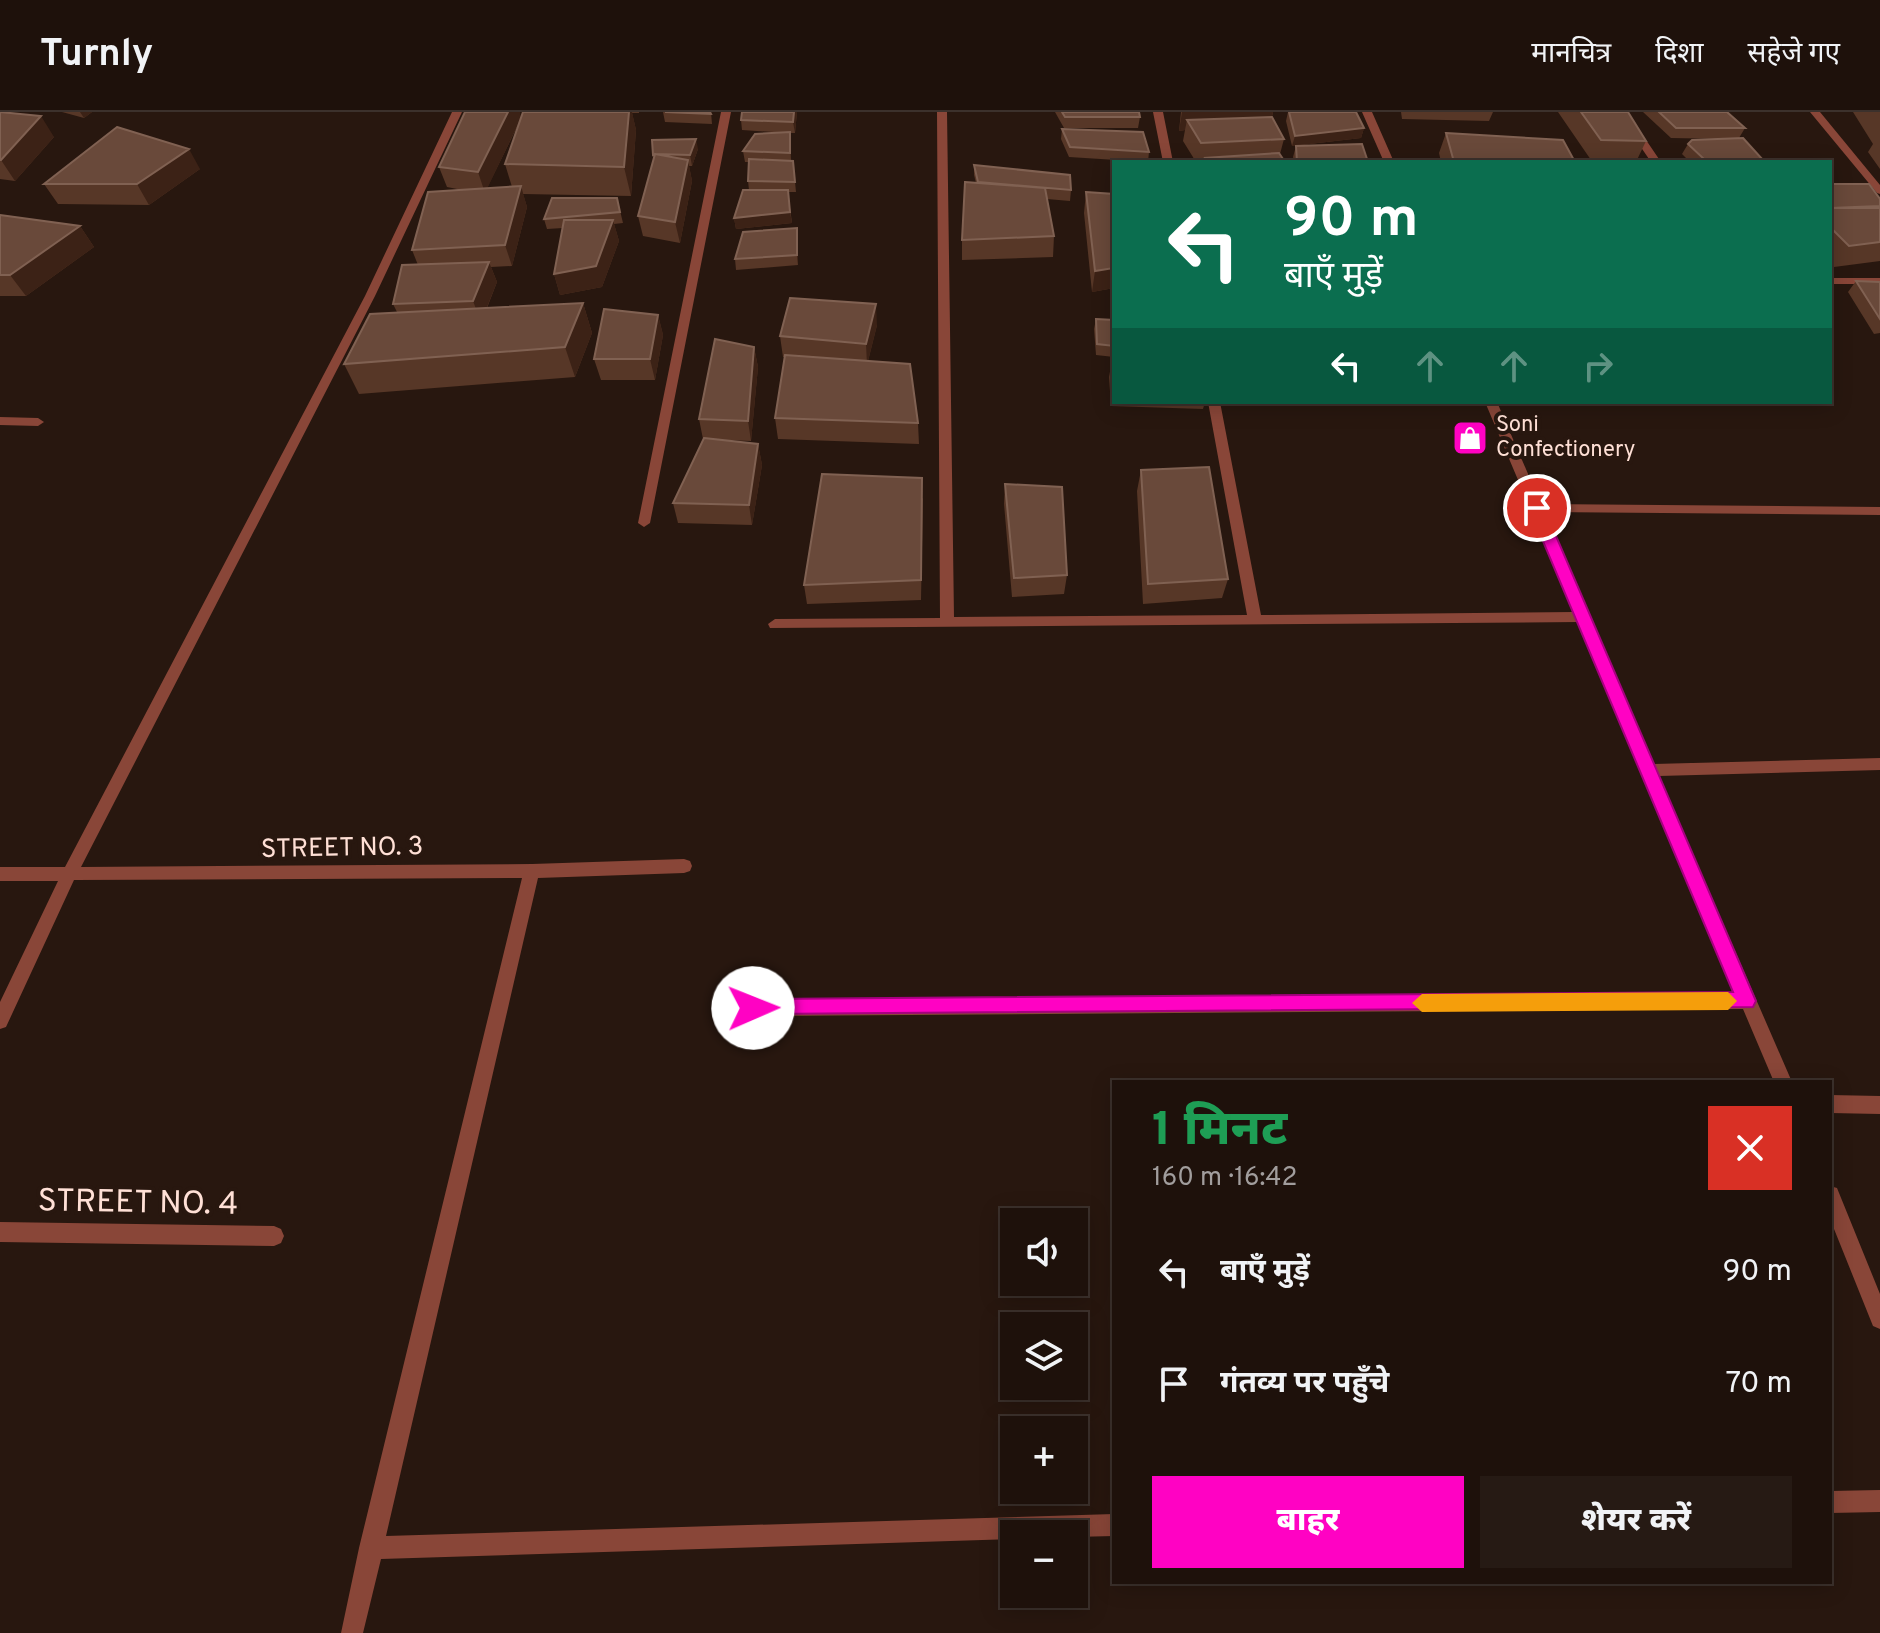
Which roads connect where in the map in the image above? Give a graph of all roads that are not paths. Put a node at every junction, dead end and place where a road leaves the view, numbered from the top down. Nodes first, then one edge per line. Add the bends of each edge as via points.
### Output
1 (457, 112) edge
2 (726, 112) edge
3 (942, 112) edge
4 (1158, 112) edge
5 (1367, 112) edge
6 (1622, 112) edge
7 (1815, 112) edge
8 (1168, 160) edge
9 (1388, 160) edge
10 (1655, 160) edge
11 (1880, 191) edge
12 (1832, 281) edge
13 (1880, 281) edge
14 (1214, 404) edge
15 (1492, 404) edge
16 (0, 421) edge
17 (38, 422) dead end
18 (1537, 508) junction
19 (1880, 511) edge
20 (644, 523) dead end
21 (1583, 617) junction
22 (1255, 619) junction
23 (947, 620) junction
24 (775, 624) dead end
25 (1880, 764) edge
26 (1649, 770) junction
27 (684, 866) dead end
28 (532, 871) junction
29 (0, 874) edge
30 (68, 876) junction
31 (1746, 1001) junction
32 (753, 1008) dead end
33 (0, 1021) edge
34 (1782, 1080) edge
35 (1832, 1104) edge
36 (1880, 1105) edge
37 (1832, 1200) edge
38 (0, 1232) edge
39 (274, 1236) dead end
40 (1880, 1319) edge
41 (1880, 1501) edge
42 (1832, 1502) edge
43 (1112, 1525) edge
44 (370, 1548) junction
45 (352, 1633) edge

1 - 30 street via 370,296
2 - 20 street
3 - 23 street
4 - 8 street
5 - 9 street
6 - 10 street
7 - 11 street
12 - 13 street
14 - 22 street
15 - 18 street
16 - 17 street
18 - 19 street
18 - 21 street
21 - 22 street
21 - 26 street
22 - 23 street
23 - 24 street
25 - 26 street
26 - 31 street
27 - 28 street, STREET NO. 3
28 - 30 street, STREET NO. 3
28 - 44 street
29 - 30 street, STREET NO. 3
30 - 33 street
31 - 32 street
31 - 34 street
35 - 36 street
37 - 40 street
38 - 39 street, STREET NO. 4
41 - 42 street
43 - 44 street
44 - 45 street

